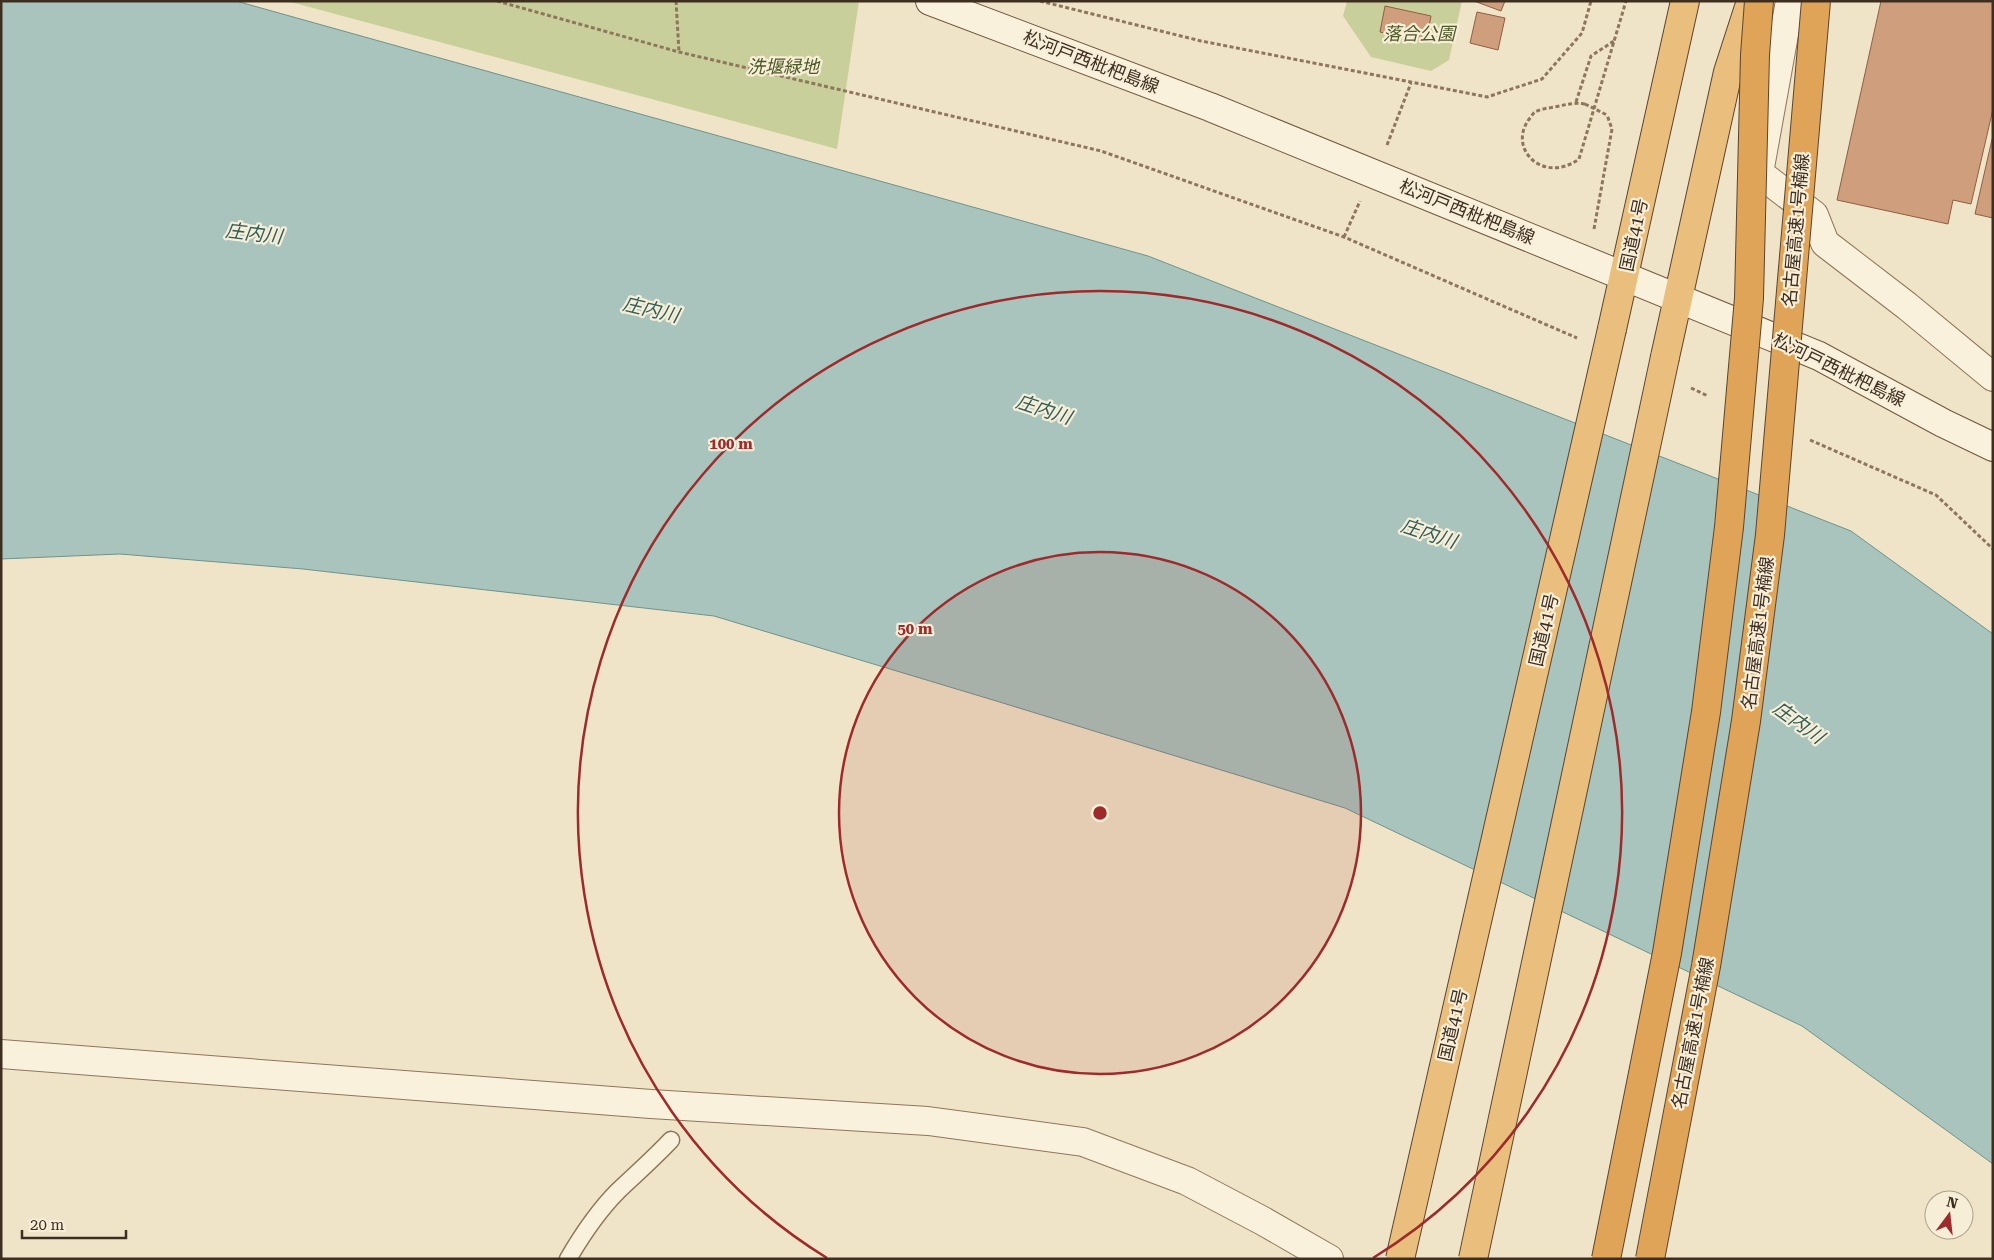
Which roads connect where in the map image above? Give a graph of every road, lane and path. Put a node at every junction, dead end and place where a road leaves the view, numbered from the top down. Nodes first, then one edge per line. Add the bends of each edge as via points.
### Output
1 (497, 1) edge
2 (676, 1) edge
3 (930, 1) edge
4 (1040, 1) edge
5 (1591, 1) edge
6 (1626, 1) edge
7 (1685, 1) edge
8 (1751, 1) edge
9 (1759, 1) edge
10 (1790, 1) edge
11 (1816, 1) edge
12 (1615, 41) junction
13 (679, 52) junction
14 (1412, 83) junction
15 (1576, 102) junction
16 (1376, 175) junction
17 (1593, 237) dead end
18 (1625, 276) junction
19 (1678, 298) junction
20 (1579, 339) dead end
21 (1993, 377) edge
22 (1689, 387) dead end
23 (1716, 399) dead end
24 (1808, 439) dead end
25 (1993, 447) edge
26 (1993, 549) edge
27 (1, 1054) edge
28 (671, 1140) dead end
29 (568, 1259) edge
30 (1330, 1259) edge
31 (1400, 1259) edge
32 (1473, 1259) edge
33 (1606, 1259) edge
34 (1650, 1259) edge

1 - 13 path
2 - 13 path
3 - 16 street, 松河戸西枇杷島線 via 1210,107
4 - 14 path via 1201,41
5 - 14 path via 1582,33 1542,79 1487,98
6 - 12 path
7 - 18 highway, 国道41号
8 - 19 highway via 1728,72
9 - 33 highway, bridge via 1748,298 1729,527 1706,712 1668,953
10 - 21 street via 1758,173 1814,215 1825,243
11 - 34 highway, 名古屋高速1号楠線, bridge via 1770,535 1746,721 1706,966
12 - 15 path via 1591,56
12 - 15 path via 1579,159 1569,166 1551,169 1534,162 1524,149 1526,122 1535,112
13 - 20 path via 1101,151 1344,237
14 - 16 path
15 - 17 path, bridge via 1607,115 1612,129
16 - 18 street, 松河戸西枇杷島線
18 - 19 street, 松河戸西枇杷島線
18 - 31 highway, 国道41号, bridge
19 - 25 street, 松河戸西枇杷島線 via 1819,356
19 - 32 highway, bridge
22 - 23 path
24 - 26 path via 1936,495
27 - 30 street via 928,1122 1083,1142 1187,1181
28 - 29 lane via 618,1192 585,1231

